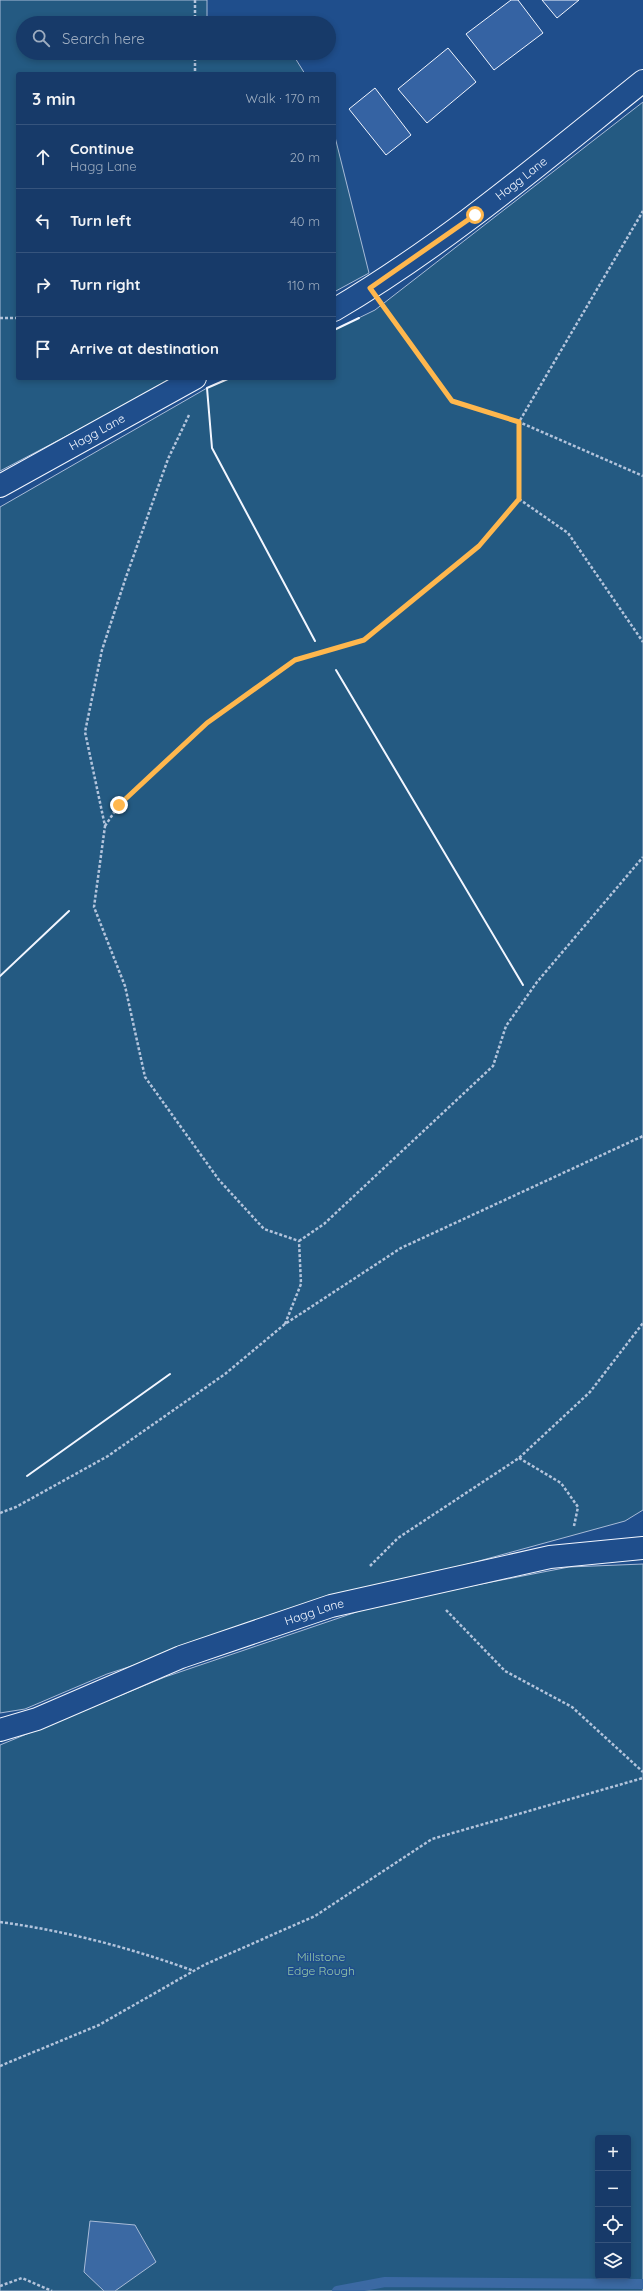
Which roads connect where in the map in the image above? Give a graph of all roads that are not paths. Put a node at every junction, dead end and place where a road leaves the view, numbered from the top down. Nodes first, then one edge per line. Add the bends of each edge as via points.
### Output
1 (643, 81) edge
2 (336, 309) edge
3 (191, 380) edge
4 (0, 486) edge
5 (643, 1548) edge
6 (0, 1730) edge

1 - 2 street, Hagg Lane via 475,215
3 - 4 street, Hagg Lane
5 - 6 street, Hagg Lane via 550,1557 331,1606 181,1657 37,1719

